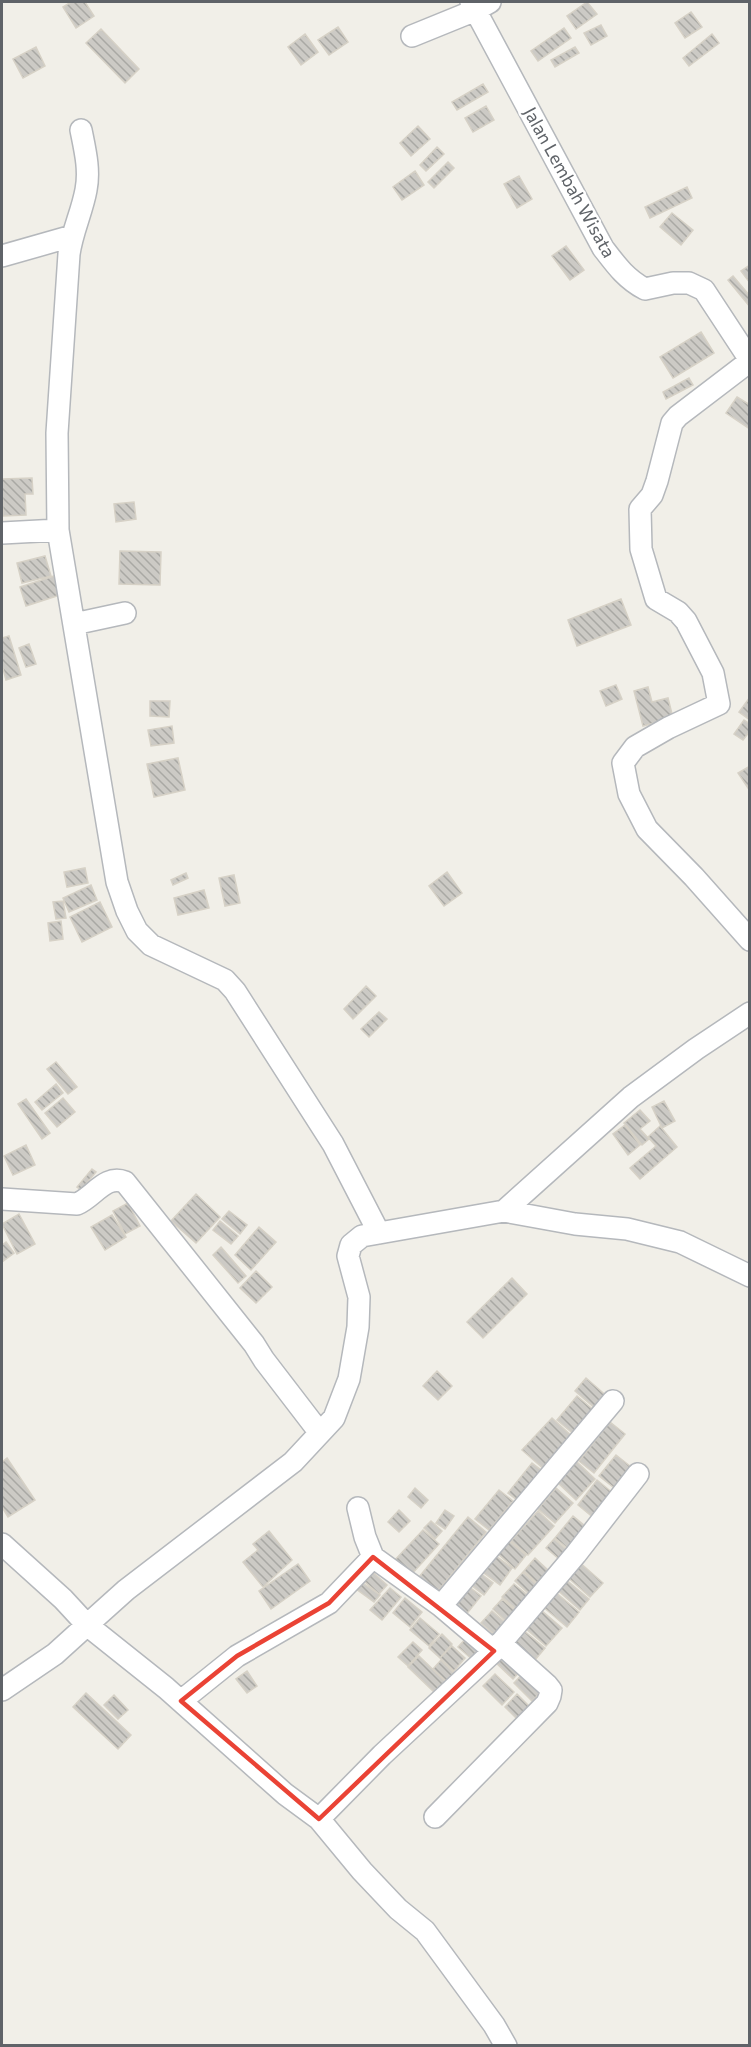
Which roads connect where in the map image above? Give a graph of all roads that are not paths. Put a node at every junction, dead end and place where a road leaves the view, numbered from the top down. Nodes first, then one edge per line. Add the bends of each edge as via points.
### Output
1 (479, 4) edge
2 (412, 36) dead end
3 (81, 130) dead end
4 (72, 236) junction
5 (2, 256) edge
6 (750, 361) edge
7 (58, 530) junction
8 (2, 533) edge
9 (125, 613) dead end
10 (74, 624) junction
11 (750, 940) edge
12 (750, 1013) edge
13 (2, 1199) edge
14 (504, 1211) junction
15 (379, 1233) junction
16 (750, 1276) edge
17 (613, 1401) dead end
18 (320, 1433) junction
19 (638, 1474) dead end
20 (358, 1508) dead end
21 (2, 1544) edge
22 (373, 1557) junction
23 (441, 1606) junction
24 (87, 1625) junction
25 (497, 1647) junction
26 (2, 1690) edge
27 (181, 1701) junction
28 (435, 1817) dead end
29 (320, 1819) junction
30 (507, 2046) edge

1 - 2 street
1 - 6 street, Jalan Lembah Wisata via 603,249 631,282 645,289 689,283 704,290
3 - 4 street via 87,164 86,190
4 - 5 street
4 - 7 street via 57,432
6 - 11 street via 672,423 652,495 640,509 641,549 656,599 686,621 713,673 719,704 634,747 623,763 629,794 647,829
7 - 8 street
7 - 10 street
9 - 10 street
10 - 15 street via 117,882 137,931 151,945 225,980 236,991 333,1144
12 - 14 street via 630,1097
13 - 18 street via 77,1204 110,1181 125,1182
14 - 15 street
14 - 16 street via 627,1229 680,1242
15 - 18 street via 362,1236 351,1245 348,1256 359,1298 358,1327 349,1379 334,1418
17 - 23 street
18 - 24 street via 293,1462 126,1590
19 - 25 street
20 - 22 street
21 - 24 street
22 - 23 street
22 - 27 street via 329,1603 237,1656
23 - 25 street
24 - 26 street via 55,1654
24 - 27 street
25 - 28 street via 547,1685 550,1696
25 - 29 street
27 - 29 street via 285,1794
29 - 30 street via 362,1871 425,1931

